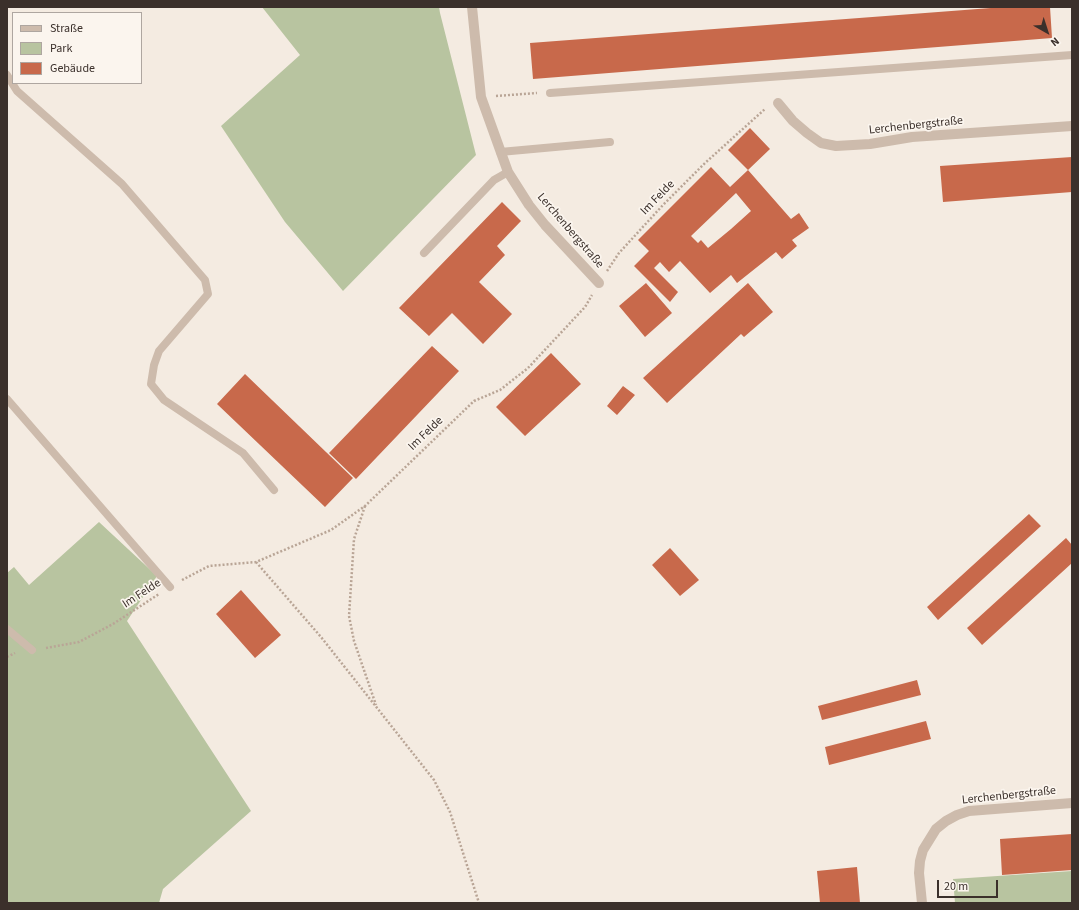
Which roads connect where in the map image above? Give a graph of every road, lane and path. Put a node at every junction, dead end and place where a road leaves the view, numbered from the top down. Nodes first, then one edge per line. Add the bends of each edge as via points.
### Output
1 (472, 7) edge
2 (1072, 55) edge
3 (13, 84) edge
4 (550, 92) joint
5 (481, 97) junction
6 (778, 103) joint
7 (1072, 126) edge
8 (610, 142) dead end
9 (500, 152) junction
10 (508, 172) junction
11 (424, 253) dead end
12 (599, 283) junction
13 (7, 400) edge
14 (274, 490) dead end
15 (365, 506) junction
16 (256, 562) junction
17 (170, 587) junction
18 (7, 629) edge
19 (32, 650) junction
20 (7, 657) edge
21 (376, 707) junction
22 (1072, 803) edge
23 (479, 903) edge
24 (922, 903) edge

1 - 5 street, Lerchenbergstraße
2 - 4 lane
3 - 14 lane via 17,91 122,184 205,280 208,294 159,351 151,384 164,400 243,453
4 - 5 path
5 - 9 street, Lerchenbergstraße
6 - 7 street, Lerchenbergstraße via 793,121 820,143 836,146 870,144 912,137
6 - 12 path, Im Felde via 763,109 668,200 619,253
8 - 9 lane
9 - 10 street, Lerchenbergstraße
10 - 11 lane via 494,180
10 - 12 street, Lerchenbergstraße via 545,225
12 - 15 path, Im Felde via 585,306 528,368 500,390 474,401
13 - 17 lane
15 - 16 path, Im Felde via 331,530
15 - 21 path via 354,539 349,616 354,641
16 - 17 path, Im Felde via 209,566
16 - 21 path via 321,637
17 - 19 path, Im Felde via 113,624 79,642
18 - 19 lane
19 - 20 path, Im Felde
21 - 23 path via 434,780 450,812
22 - 24 street, Lerchenbergstraße via 969,810 946,821 936,829 923,850 919,873

